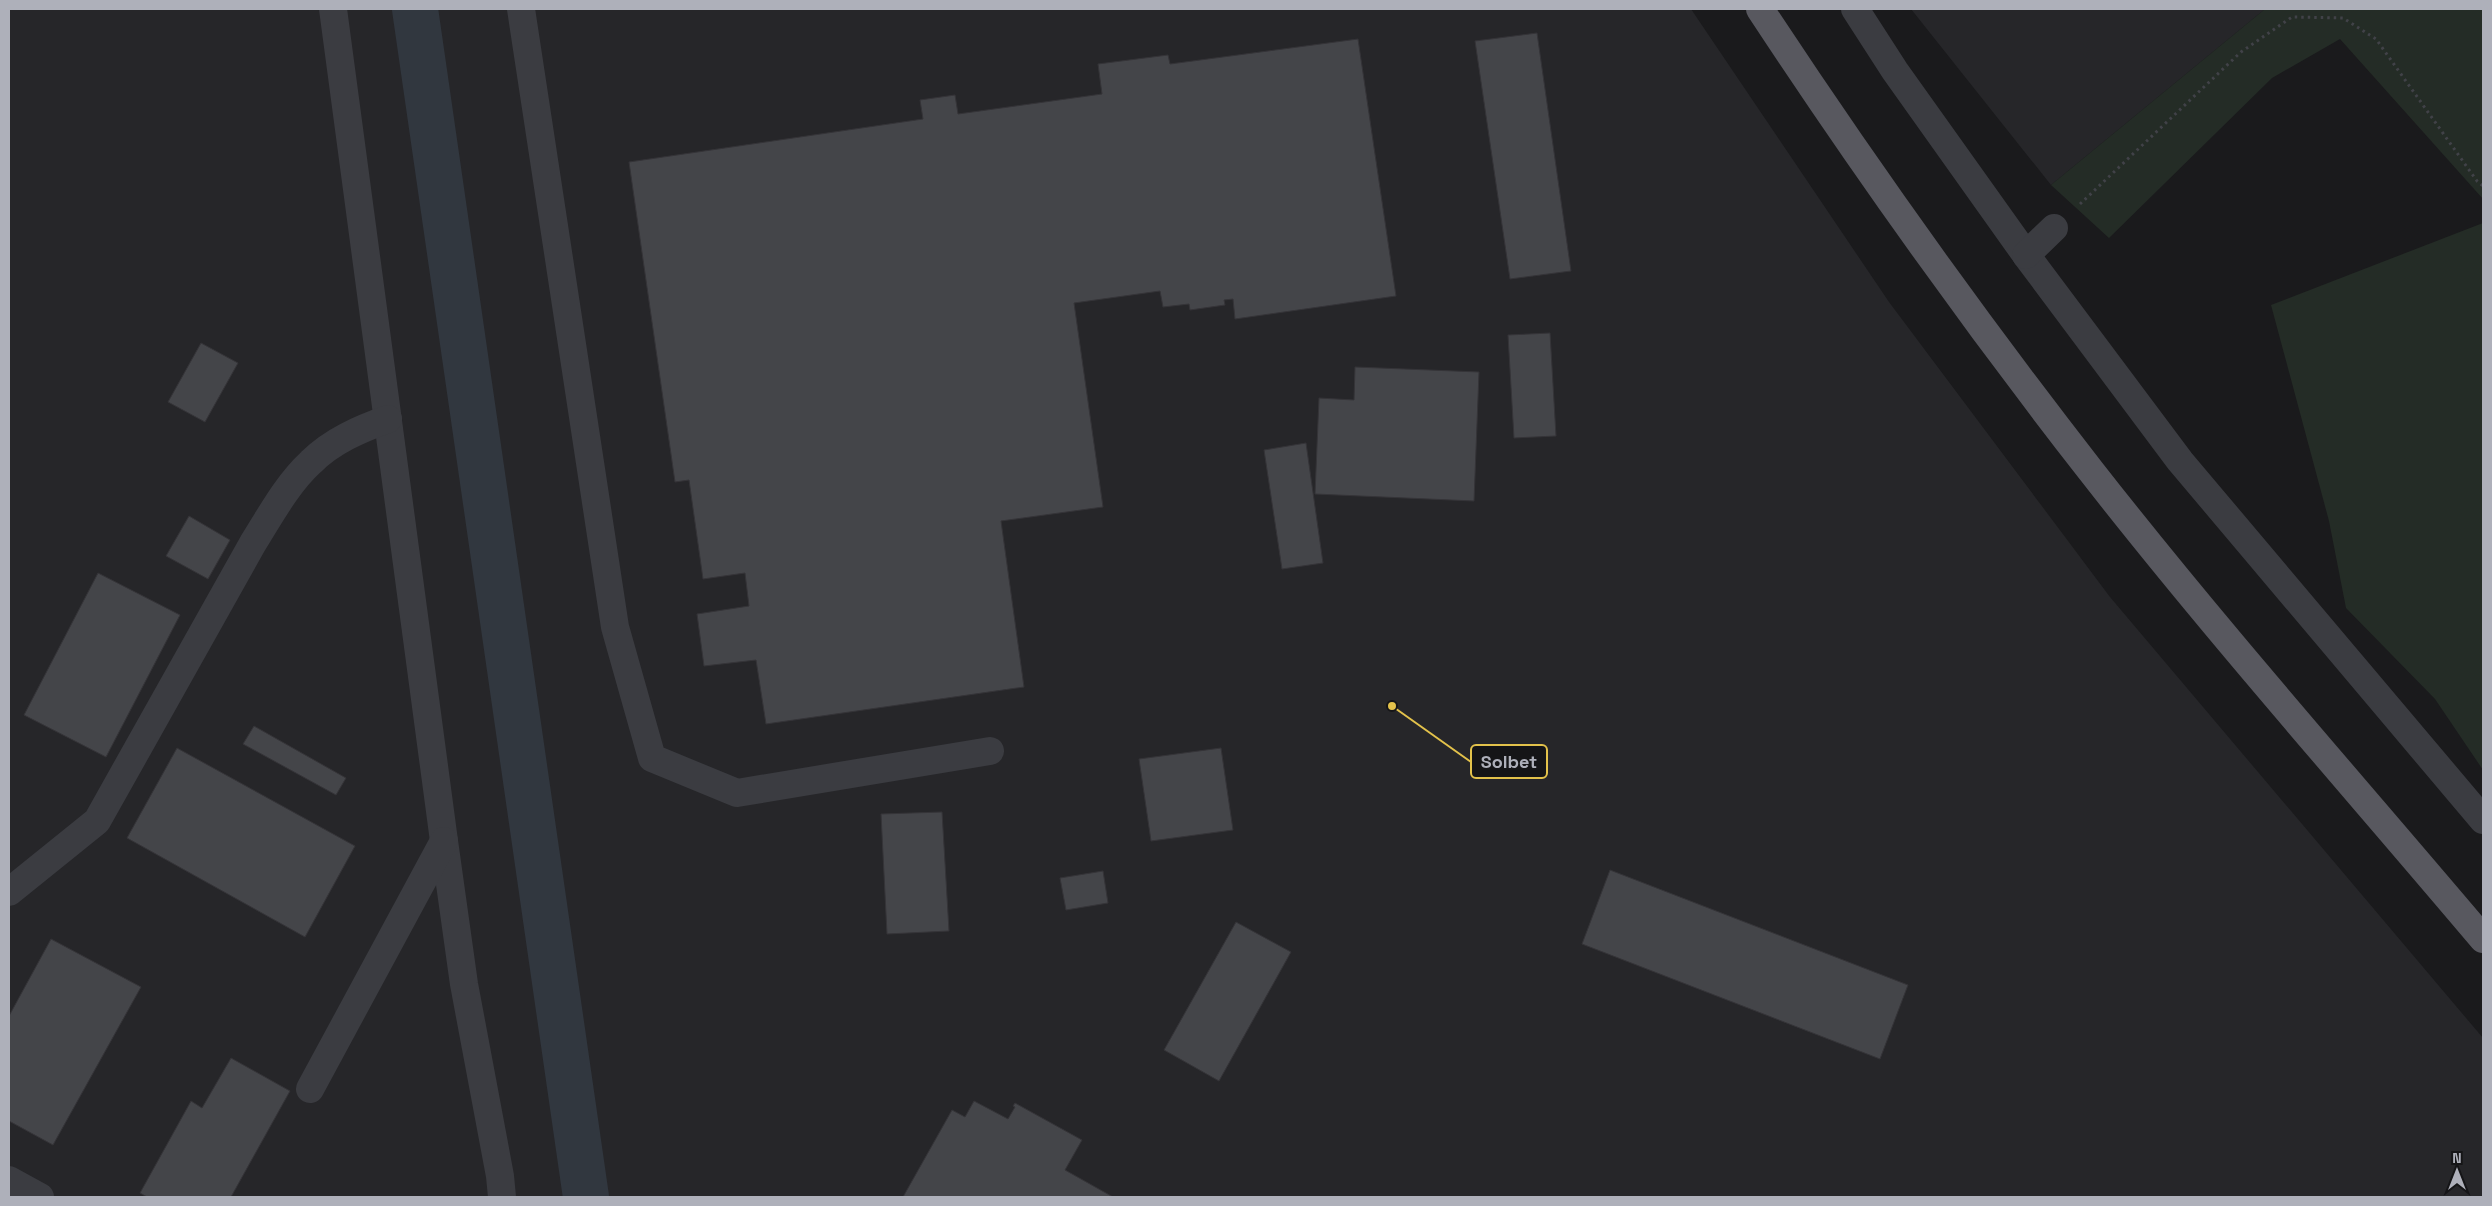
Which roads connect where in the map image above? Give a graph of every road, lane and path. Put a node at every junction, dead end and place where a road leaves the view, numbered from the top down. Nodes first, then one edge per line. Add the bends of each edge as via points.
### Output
1 (333, 9) edge
2 (521, 9) edge
3 (1760, 9) edge
4 (1855, 9) edge
5 (2483, 186) edge
6 (2054, 228) joint
7 (2026, 255) junction
8 (388, 419) junction
9 (990, 751) dead end
10 (2483, 820) edge
11 (444, 841) junction
12 (9, 892) edge
13 (2483, 939) edge
14 (310, 1089) dead end
15 (9, 1180) edge
16 (40, 1197) edge
17 (502, 1197) edge

1 - 8 street
2 - 9 street via 615,627 652,758 737,793
3 - 13 main road via 1859,158 1932,260 2093,473
4 - 7 street via 1895,71
5 - 6 path via 2376,39 2343,18 2292,17 2241,52
6 - 7 street
7 - 10 street via 2180,460
8 - 11 street
8 - 12 street via 354,431 311,461 253,543 97,821
11 - 14 street
11 - 17 street via 464,984
15 - 16 street

